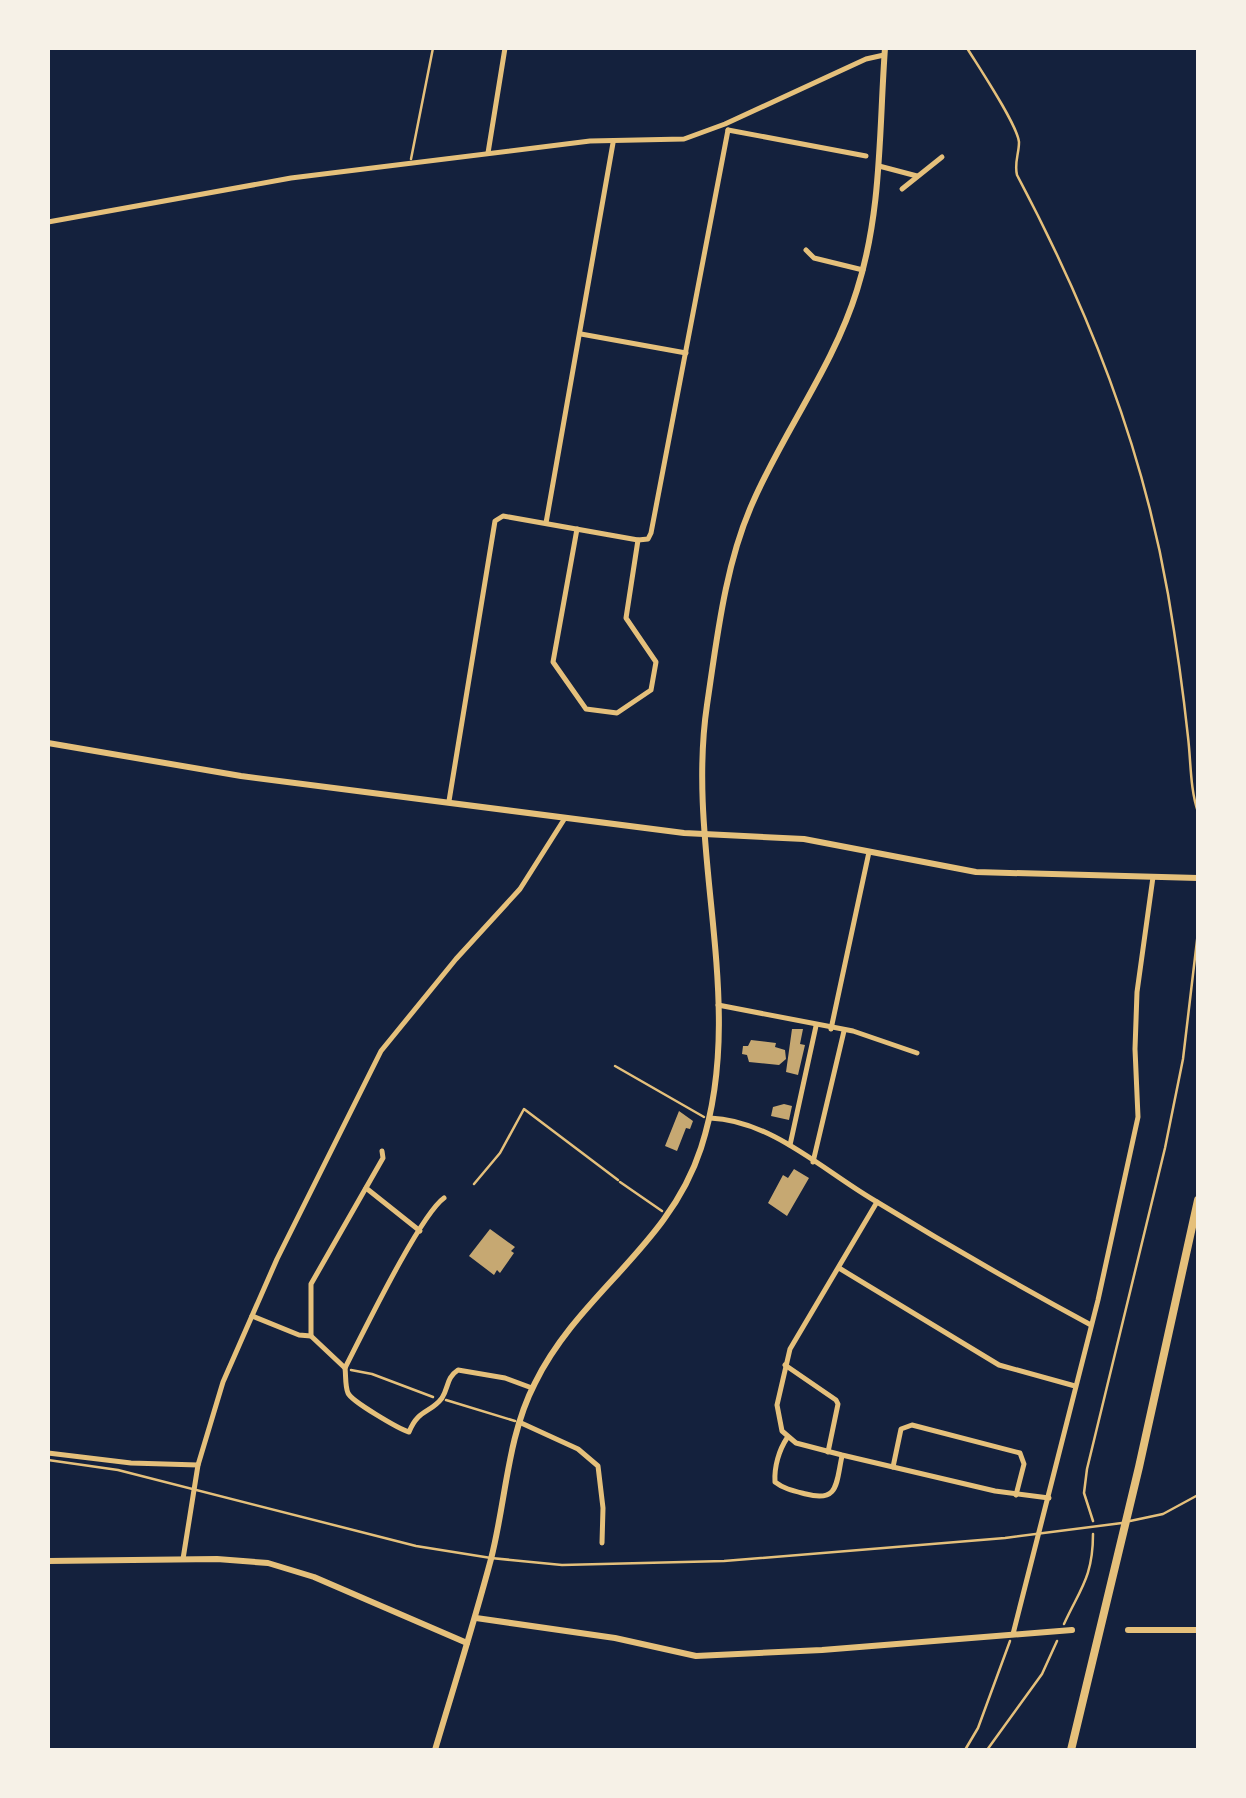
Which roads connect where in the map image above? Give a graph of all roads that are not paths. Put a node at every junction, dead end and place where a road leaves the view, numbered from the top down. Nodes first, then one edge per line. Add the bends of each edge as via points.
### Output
1 (504, 48) edge
2 (885, 51) edge
3 (727, 127) junction
4 (613, 142) junction
5 (488, 154) junction
6 (866, 156) dead end
7 (942, 157) dead end
8 (879, 166) junction
9 (918, 176) junction
10 (902, 189) dead end
11 (48, 222) edge
12 (806, 250) dead end
13 (863, 270) junction
14 (581, 334) junction
15 (686, 353) junction
16 (546, 523) junction
17 (577, 529) junction
18 (638, 540) junction
19 (48, 743) edge
20 (450, 802) junction
21 (565, 818) junction
22 (706, 834) junction
23 (869, 852) junction
24 (1153, 877) junction
25 (1198, 878) edge
26 (718, 1006) junction
27 (816, 1026) junction
28 (831, 1029) junction
29 (844, 1031) junction
30 (917, 1053) dead end
31 (614, 1066) dead end
32 (710, 1118) junction
33 (790, 1146) junction
34 (382, 1151) dead end
35 (813, 1162) junction
36 (620, 1182) road end
37 (366, 1188) junction
38 (444, 1198) dead end
39 (1198, 1200) edge
40 (877, 1202) junction
41 (662, 1211) dead end
42 (420, 1231) junction
43 (839, 1268) junction
44 (252, 1316) junction
45 (1091, 1325) junction
46 (311, 1336) junction
47 (785, 1365) junction
48 (345, 1368) junction
49 (1075, 1386) junction
50 (532, 1388) junction
51 (520, 1422) junction
52 (787, 1438) junction
53 (828, 1452) junction
54 (842, 1455) junction
55 (48, 1457) edge
56 (198, 1465) junction
57 (893, 1468) junction
58 (193, 1490) junction
59 (1016, 1495) junction
60 (1198, 1495) edge
61 (1050, 1498) junction
62 (1040, 1534) junction
63 (602, 1544) dead end
64 (491, 1558) junction
65 (184, 1560) junction
66 (48, 1562) edge
67 (476, 1618) junction
68 (1072, 1630) dead end
69 (1128, 1630) dead end
70 (1198, 1630) edge
71 (1013, 1634) junction
72 (467, 1642) junction
73 (435, 1750) edge
74 (1071, 1750) edge

1 - 5 street
2 - 3 street
2 - 8 street
3 - 4 street via 684,139
3 - 6 street
3 - 15 street
4 - 5 street
4 - 14 street
5 - 11 street via 291,178
7 - 9 street
8 - 9 street
8 - 13 street
9 - 10 street
12 - 13 street
13 - 22 street via 843,327 738,540 706,709
14 - 15 street
14 - 16 street
15 - 18 street via 648,539
16 - 17 street
16 - 20 street via 503,516 496,521
17 - 18 street
17 - 18 street via 553,662 586,709 616,713 652,690 656,662 626,618
19 - 20 street
20 - 21 street
21 - 22 street
21 - 44 street via 520,889 381,1051
22 - 23 street via 804,839
22 - 26 street
23 - 24 street via 976,872
23 - 28 street
24 - 25 street
24 - 45 street via 1137,992 1138,1117
26 - 27 street
26 - 32 street via 718,1078
27 - 28 street
27 - 33 street
28 - 29 street
29 - 30 street
29 - 35 street
31 - 32 lane
32 - 33 street
32 - 50 street via 680,1198 638,1254 568,1326
33 - 35 street
34 - 37 street
35 - 40 street
36 - 41 lane
37 - 42 street
37 - 46 street via 311,1284
38 - 42 street
39 - 74 main road
40 - 43 street
40 - 45 street
42 - 48 street
43 - 47 street
43 - 49 street via 1000,1365
44 - 46 street
44 - 56 street
45 - 49 street
46 - 48 street
47 - 52 street via 776,1405
47 - 53 street via 838,1404
48 - 50 street via 353,1401 408,1432 458,1370
49 - 61 street
50 - 51 street
51 - 63 street via 598,1466
51 - 64 street
52 - 53 street
52 - 54 street via 774,1475 781,1487 828,1496
53 - 54 street
54 - 57 street
55 - 56 street
55 - 58 lane
56 - 58 street
57 - 59 street
57 - 59 street via 902,1429 912,1425 1020,1453 1024,1464
58 - 64 lane
58 - 65 street
59 - 61 street
60 - 62 lane via 1150,1518
61 - 62 street
62 - 64 lane via 698,1563 562,1565
62 - 71 street
64 - 67 street
65 - 66 street
65 - 72 street via 288,1568
67 - 71 street via 696,1656
67 - 72 street
68 - 71 street
69 - 70 street
72 - 73 street

